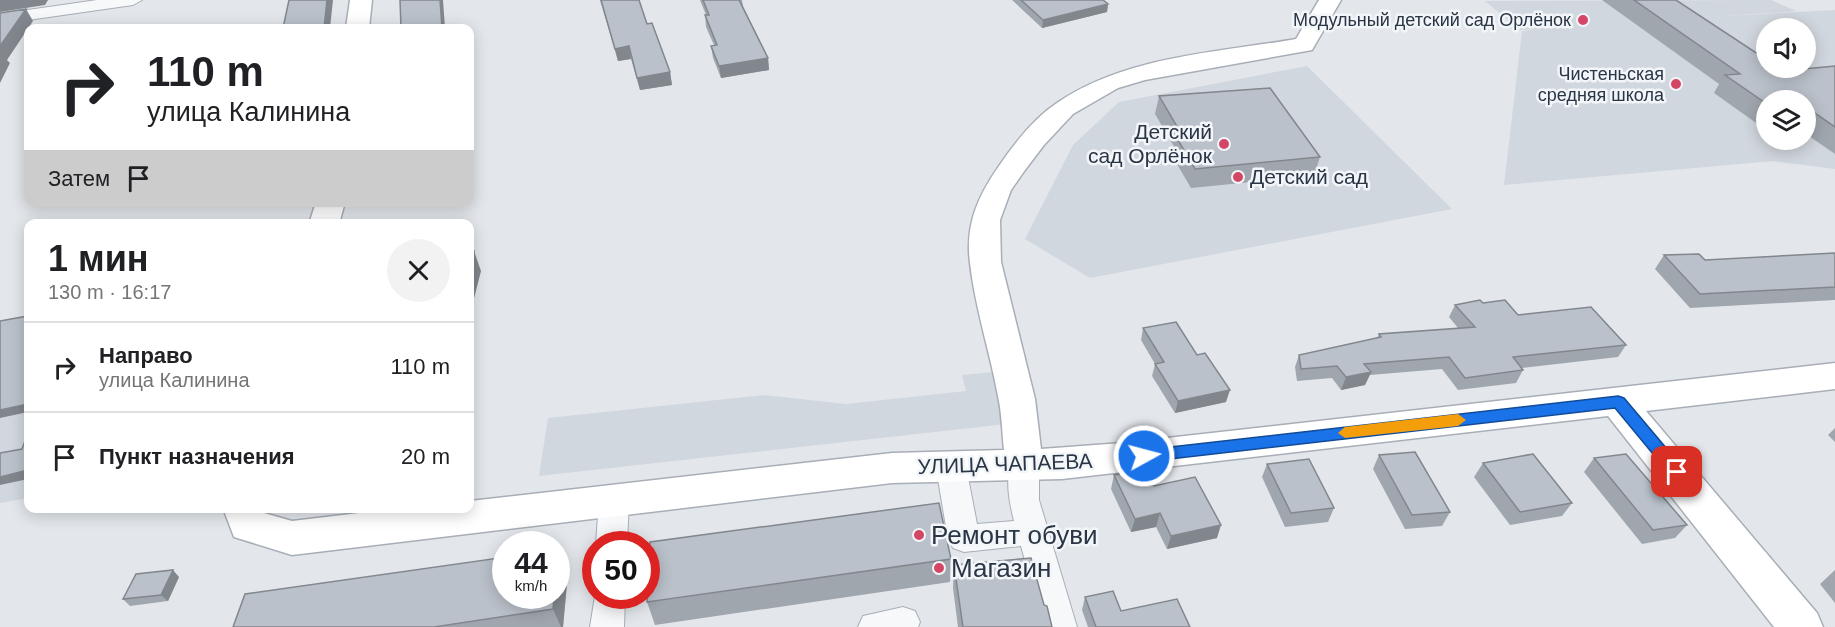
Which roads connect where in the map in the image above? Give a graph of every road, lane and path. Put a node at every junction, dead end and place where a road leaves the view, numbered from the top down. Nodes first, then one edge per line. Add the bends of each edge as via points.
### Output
1 (133, 0) edge
2 (361, 0) edge
3 (1330, 0) edge
4 (0, 19) edge
5 (358, 24) edge
6 (1835, 376) edge
7 (1618, 402) junction
8 (1014, 466) junction
9 (951, 467) junction
10 (614, 501) junction
11 (246, 517) edge
12 (612, 531) edge
13 (1033, 532) junction
14 (608, 609) edge
15 (607, 627) edge
16 (1060, 627) edge
17 (1802, 627) edge

1 - 4 street
2 - 5 main road
3 - 8 main road via 1304,45 1142,73 1109,83 1064,110 1013,166 997,190 985,220 985,262 1015,389
6 - 7 main road, УЛИЦА ЧАПАЕВА
7 - 8 main road, УЛИЦА ЧАПАЕВА via 1062,464
7 - 17 main road
8 - 9 main road, УЛИЦА ЧАПАЕВА
8 - 13 street
9 - 10 main road, УЛИЦА ЧАПАЕВА via 892,468
9 - 13 street via 964,539
10 - 11 main road, УЛИЦА ЧАПАЕВА via 292,538
10 - 12 street
13 - 16 street
14 - 15 street

